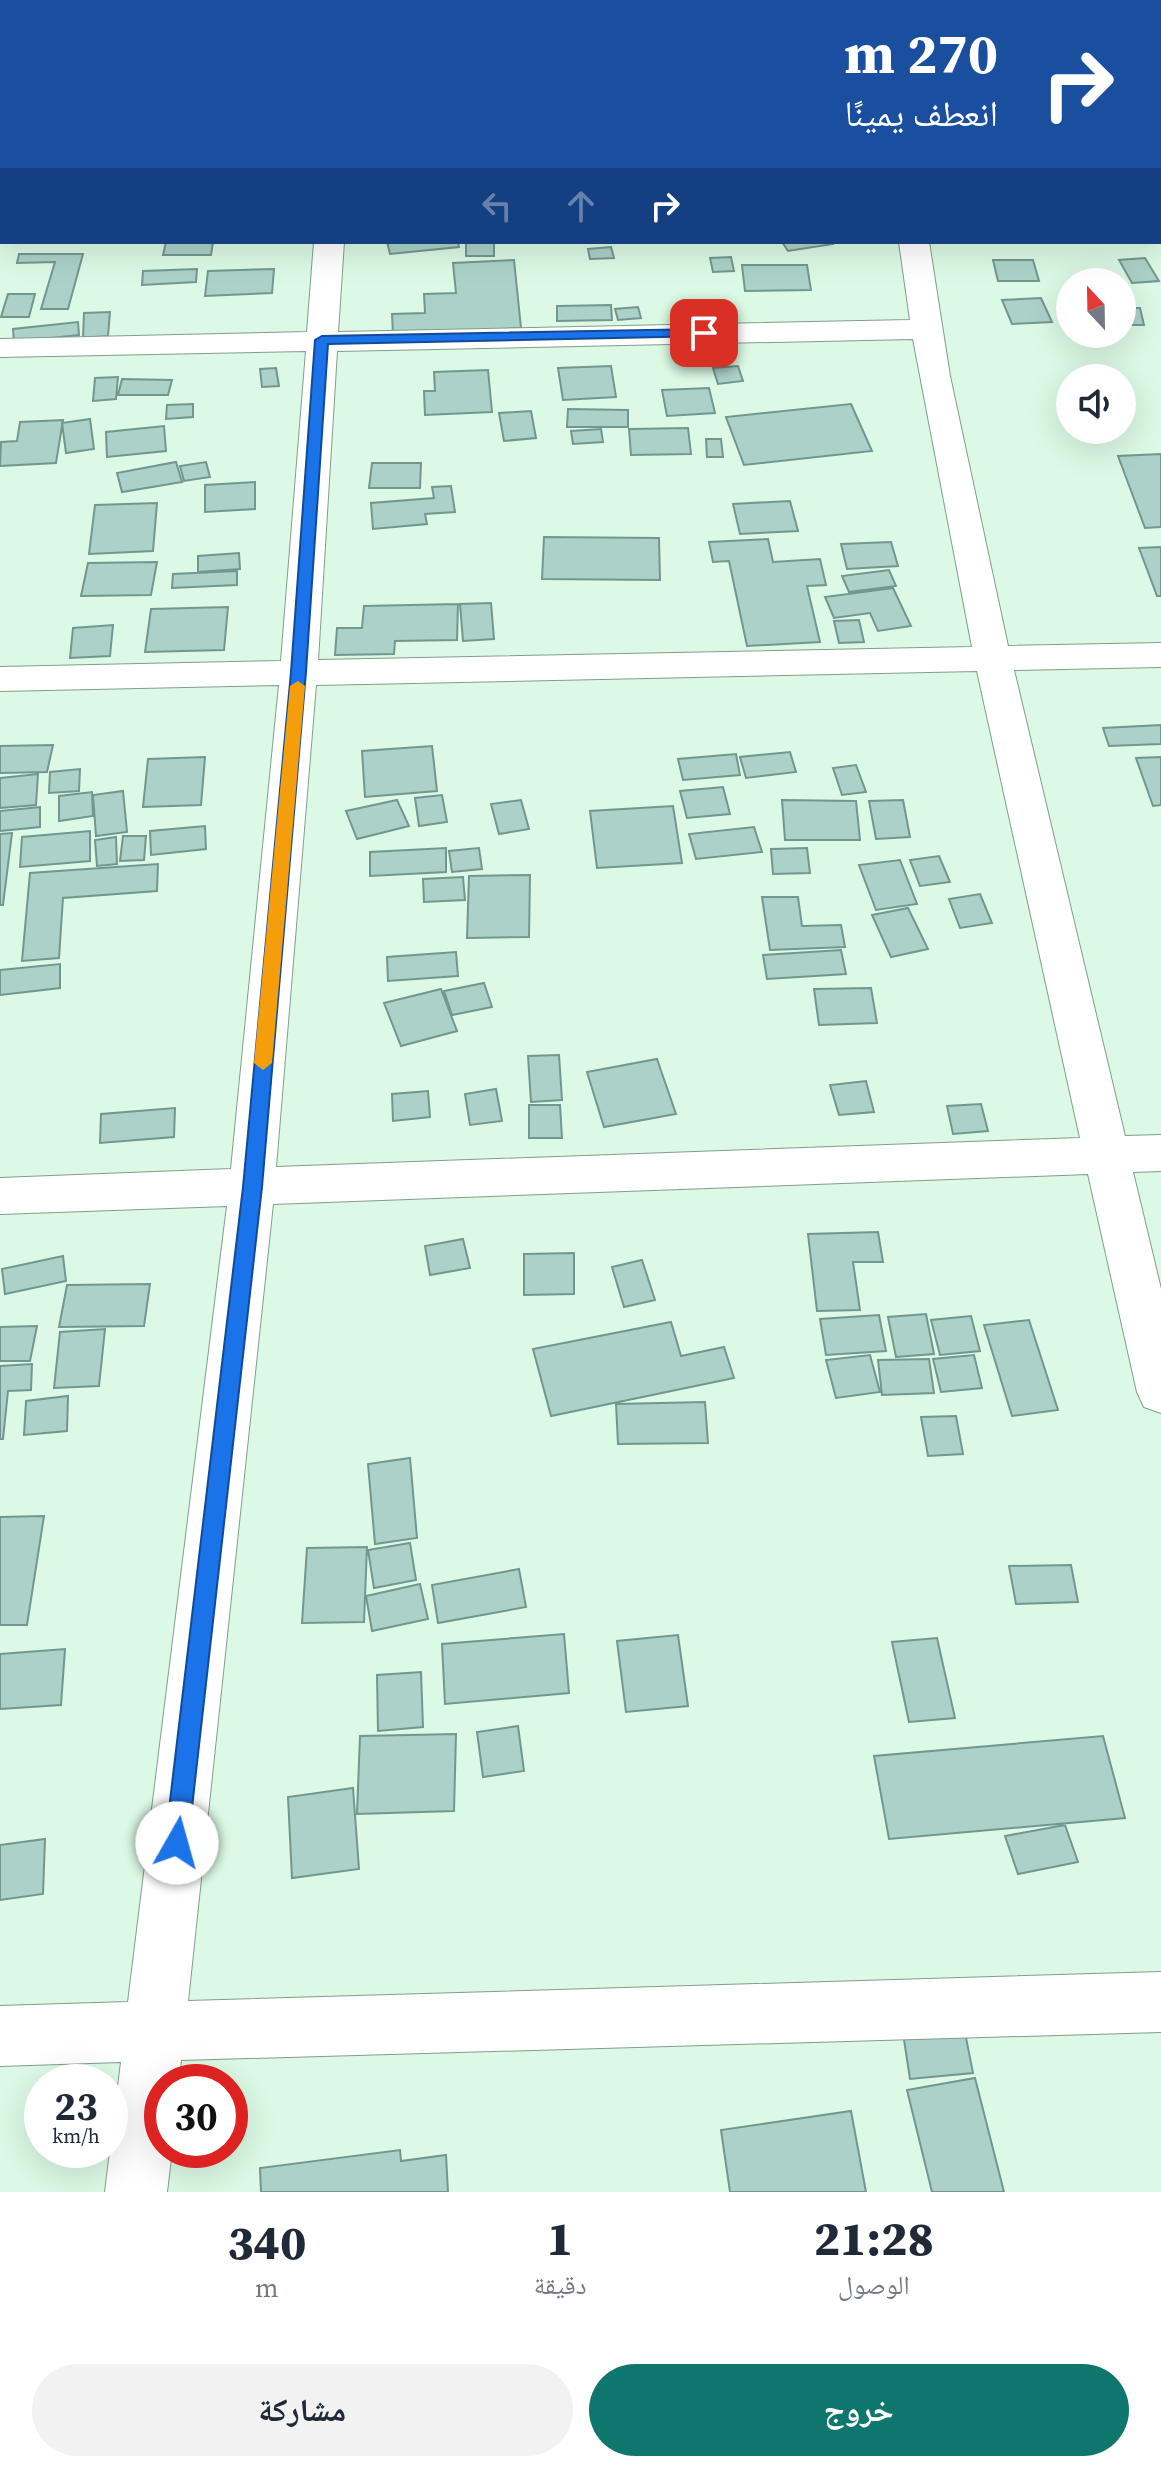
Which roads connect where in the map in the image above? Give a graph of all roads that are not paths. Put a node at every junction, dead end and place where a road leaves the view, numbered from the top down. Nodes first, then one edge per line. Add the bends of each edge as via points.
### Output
1 (329, 244) edge
2 (914, 244) edge
3 (927, 329) junction
4 (322, 340) junction
5 (0, 348) edge
6 (1161, 655) edge
7 (992, 656) junction
8 (299, 672) junction
9 (0, 679) edge
10 (1161, 1153) edge
11 (1108, 1156) junction
12 (252, 1187) junction
13 (0, 1196) edge
14 (1161, 1392) edge
15 (1161, 2002) edge
16 (155, 2031) junction
17 (0, 2036) edge
18 (136, 2192) edge

1 - 4 street
2 - 3 street
3 - 4 street
3 - 7 street
4 - 5 street
4 - 8 street
6 - 7 street
7 - 8 street
7 - 11 street
8 - 9 street
8 - 12 street
10 - 11 street
11 - 12 street
11 - 14 street
12 - 13 street
12 - 16 street
15 - 16 street
16 - 17 street
16 - 18 street

